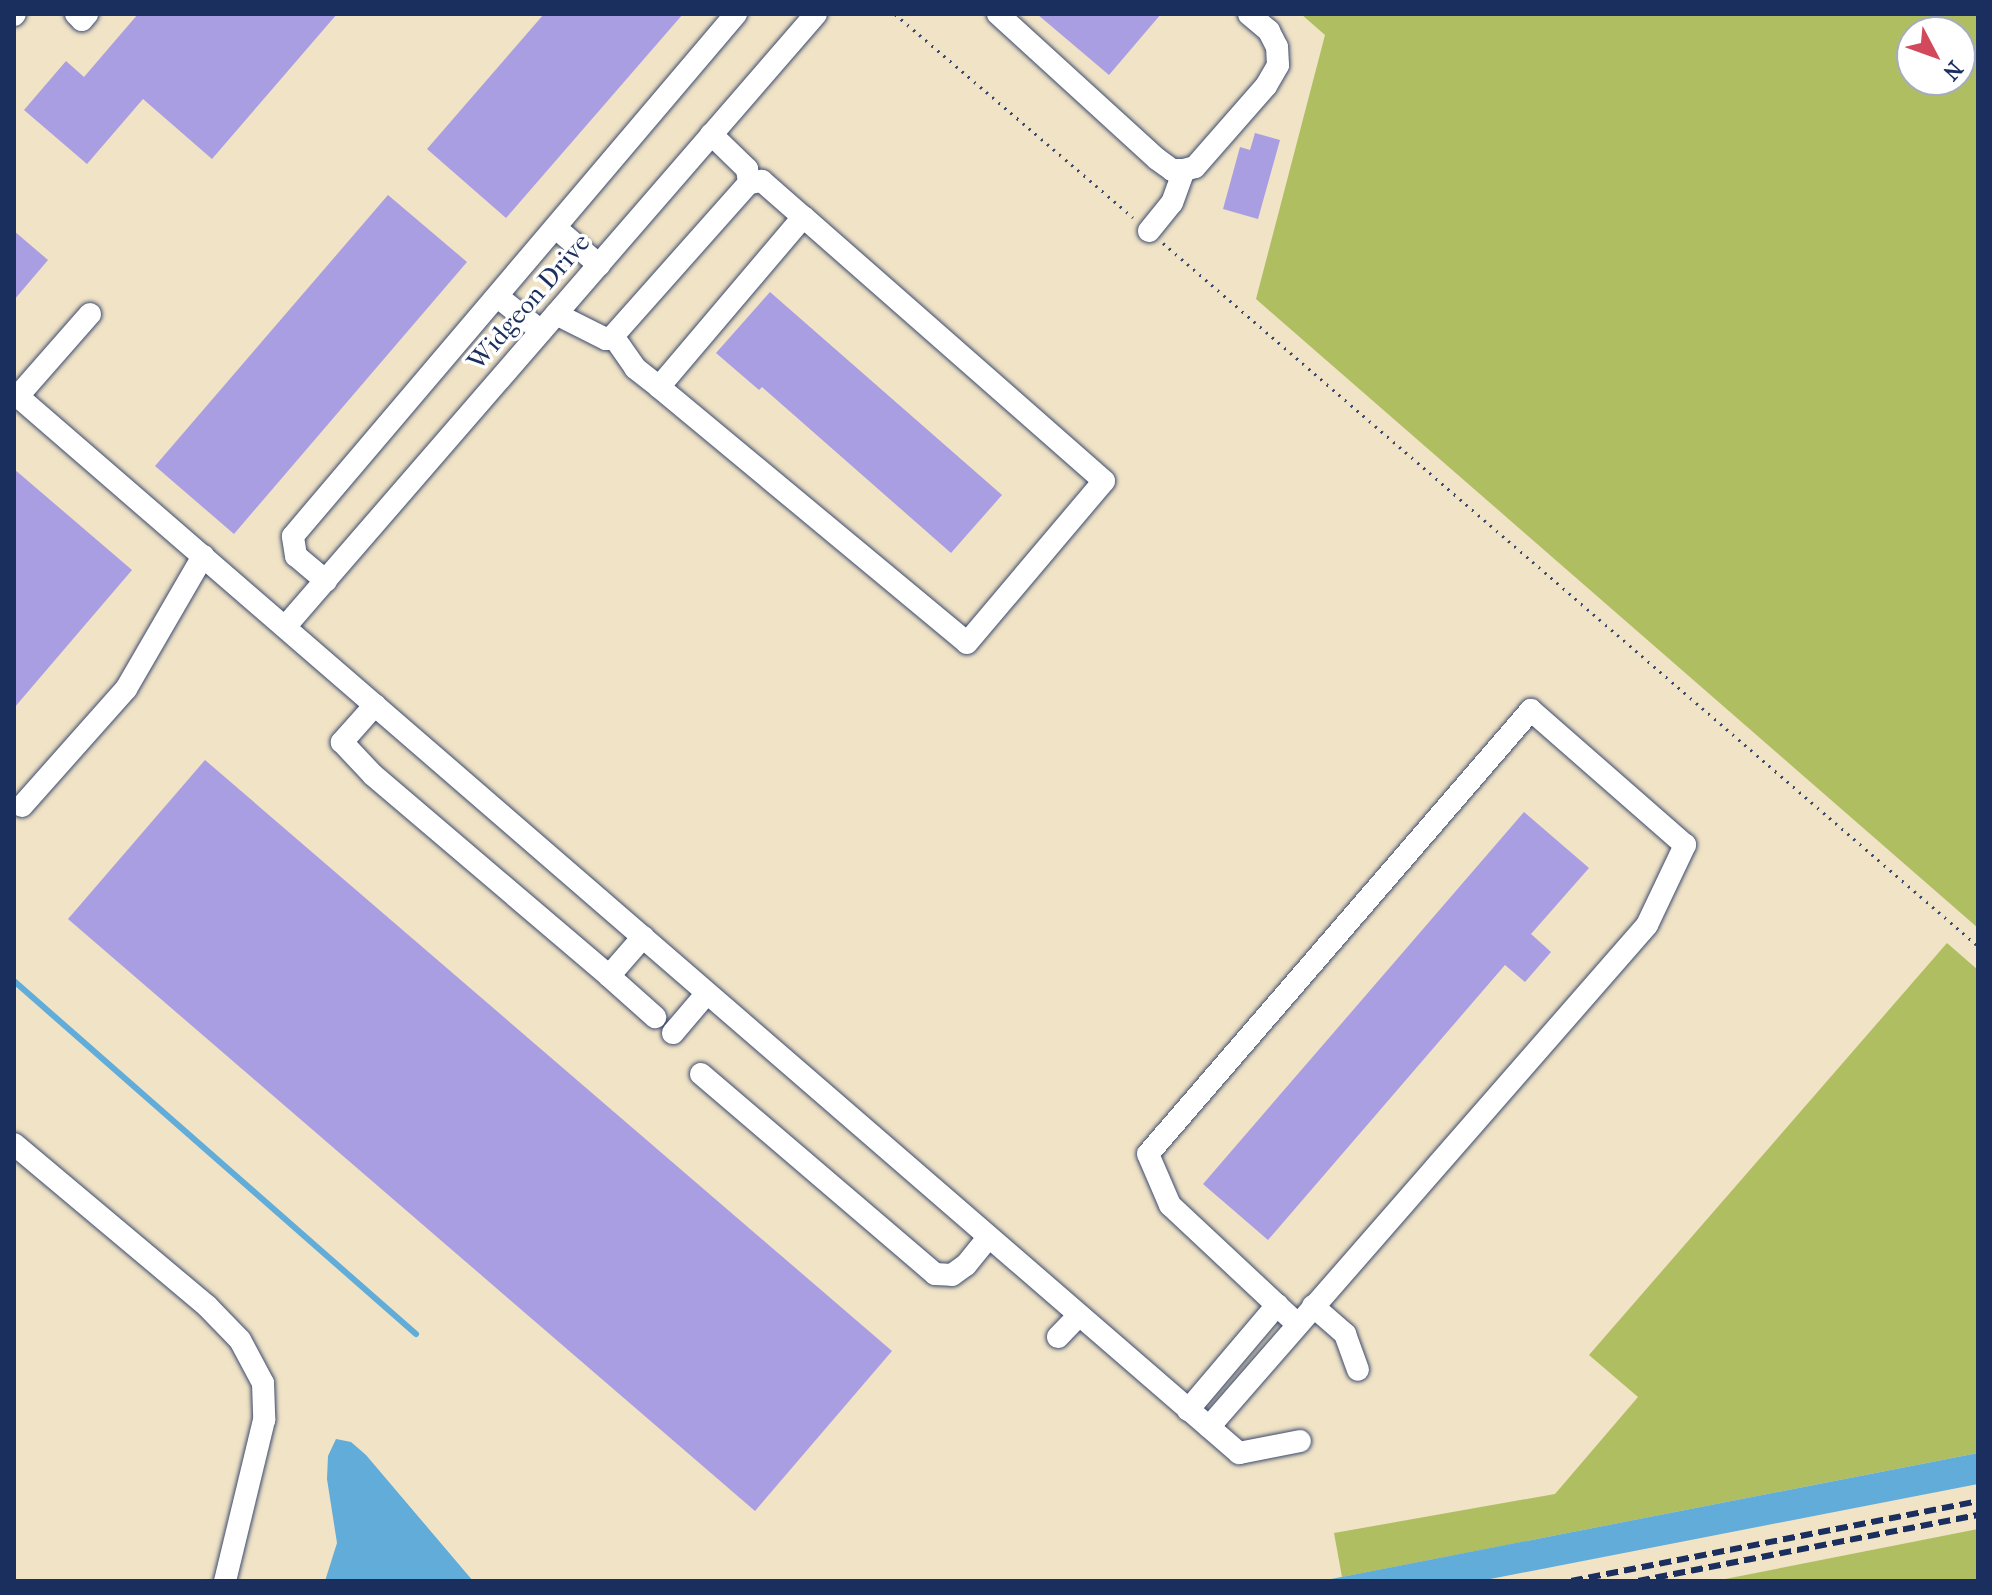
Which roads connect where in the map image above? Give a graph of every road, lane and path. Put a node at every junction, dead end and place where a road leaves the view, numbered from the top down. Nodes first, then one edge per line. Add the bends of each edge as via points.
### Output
1 (76, 14) edge
2 (87, 14) edge
3 (736, 14) edge
4 (895, 14) edge
5 (998, 14) edge
6 (1249, 14) edge
7 (812, 15) edge
8 (711, 134) junction
9 (1184, 170) junction
10 (749, 183) junction
11 (803, 217) junction
12 (556, 228) junction
13 (1149, 231) junction
14 (599, 265) junction
15 (498, 297) junction
16 (90, 314) dead end
17 (556, 314) junction
18 (541, 331) junction
19 (613, 336) junction
20 (659, 387) junction
21 (16, 394) edge
22 (203, 556) junction
23 (326, 581) junction
24 (285, 627) junction
25 (375, 705) junction
26 (22, 806) dead end
27 (643, 937) junction
28 (1978, 946) edge
29 (609, 976) junction
30 (707, 993) junction
31 (655, 1017) dead end
32 (673, 1033) dead end
33 (701, 1074) dead end
34 (14, 1144) edge
35 (989, 1237) junction
36 (1277, 1305) junction
37 (1313, 1306) junction
38 (1079, 1315) junction
39 (1297, 1324) junction
40 (1058, 1337) dead end
41 (1358, 1370) dead end
42 (1188, 1410) junction
43 (1209, 1427) junction
44 (1300, 1441) dead end
45 (225, 1581) edge

1 - 2 street via 82,20
3 - 12 street
4 - 13 path
5 - 9 street via 1157,159 1172,170
6 - 9 street via 1269,31 1278,65 1195,167
7 - 8 street, Widgeon Drive
8 - 10 street via 747,169
8 - 14 street, Widgeon Drive
9 - 13 street via 1172,203
10 - 11 street via 762,181
10 - 19 street
11 - 20 street
11 - 20 street via 1104,481 967,643
12 - 14 street
12 - 15 street
13 - 28 path
14 - 17 street, Widgeon Drive
15 - 18 street
15 - 23 street via 293,536 296,556
16 - 21 street
17 - 18 street, Widgeon Drive
17 - 19 street via 606,339
18 - 23 street, Widgeon Drive
19 - 20 street via 635,368
21 - 22 street
22 - 24 street
22 - 26 street via 126,689
23 - 24 street, Widgeon Drive
24 - 25 street
25 - 27 street
25 - 29 street via 342,742 373,775
27 - 29 street
27 - 30 street
29 - 31 street
30 - 32 street
30 - 35 street
33 - 35 street via 935,1274 952,1275
34 - 45 street via 207,1306 240,1340 263,1383 264,1420
35 - 38 street
36 - 37 street via 1170,1205 1148,1154 1531,710 1685,845 1647,925
36 - 39 street
36 - 42 street
37 - 39 street
37 - 41 street via 1345,1334
38 - 40 street
38 - 42 street
39 - 43 street
42 - 43 street
43 - 44 street via 1239,1453

